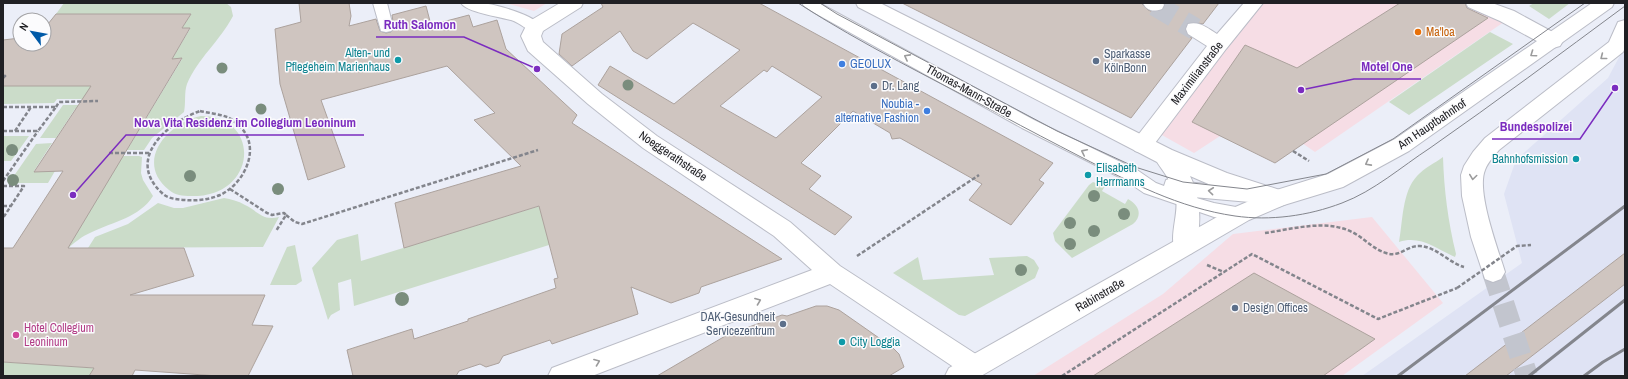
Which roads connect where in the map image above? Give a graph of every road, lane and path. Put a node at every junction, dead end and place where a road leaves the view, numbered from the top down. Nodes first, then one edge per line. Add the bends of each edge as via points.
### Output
1 (380, 3) edge
2 (468, 3) edge
3 (574, 3) edge
4 (809, 3) edge
5 (865, 3) edge
6 (1254, 3) edge
7 (1475, 3) edge
8 (1605, 3) edge
9 (386, 27) dead end
10 (535, 27) junction
11 (1625, 27) edge
12 (1195, 29) tunnel mouth
13 (1553, 41) junction
14 (1219, 44) junction
15 (6, 75) dead end
16 (3, 78) edge
17 (98, 101) dead end
18 (5, 107) edge
19 (31, 107) junction
20 (56, 107) junction
21 (3, 112) edge
22 (3, 131) edge
23 (15, 131) junction
24 (38, 131) junction
25 (1142, 145) junction
26 (538, 150) dead end
27 (109, 153) dead end
28 (149, 153) junction
29 (1164, 156) junction
30 (979, 176) dead end
31 (3, 181) edge
32 (3, 186) edge
33 (230, 189) junction
34 (1187, 196) junction
35 (1278, 198) junction
36 (3, 206) edge
37 (11, 206) junction
38 (1241, 214) junction
39 (286, 215) junction
40 (3, 218) edge
41 (276, 231) dead end
42 (1259, 234) dead end
43 (1531, 245) dead end
44 (1184, 246) junction
45 (1447, 258) dead end
46 (1224, 272) junction
47 (1493, 272) tunnel mouth
48 (832, 273) junction
49 (966, 371) edge
50 (560, 376) edge
51 (1062, 376) edge

1 - 9 lane
2 - 10 lane via 519,17
3 - 10 street
34 -> 4 lane, Thomas-Mann-Straße via 1150,188 1131,175 1028,124
5 - 25 street
6 - 14 street, Maximilianstraße
7 - 13 street via 1507,16
8 - 13 street, Am Hauptbahnhof
10 - 48 street, Noeggerathstraße via 531,36 535,46 595,99 650,142 782,229
11 -> 47 street via 1616,47 1492,144 1478,160 1472,176 1473,197
12 - 14 street
13 -> 35 street, Am Hauptbahnhof via 1402,145 1335,181
14 - 25 street, Maximilianstraße
15 - 16 path
17 - 20 path via 59,102
18 - 19 path
18 - 21 path
19 - 20 path
19 - 23 path
20 - 24 path
22 - 23 path
23 - 24 path
24 - 31 path
25 - 29 street
26 - 39 path via 302,224
27 - 28 path
28 - 33 path via 148,176 167,197 185,202 199,201 213,198
28 - 33 path via 162,134 191,114 209,112 232,120 242,128 249,139 251,160 241,179
29 - 34 street via 1183,182
29 - 35 street via 1221,180
30 - 48 path
32 - 37 path via 24,186
33 - 39 path via 267,213
35 -> 34 lane, Thomas-Mann-Straße
34 - 38 lane, Thomas-Mann-Straße via 1214,210
34 - 44 street
35 - 38 street, Am Hauptbahnhof
36 - 37 path
37 - 40 path
38 - 44 street, Rabinstraße
39 - 41 path
42 - 45 path via 1323,225 1333,226 1352,232 1388,254 1397,255 1412,246 1418,246 1433,250
43 - 46 path, bridge via 1517,246 1458,288 1378,319 1252,254
44 - 46 path via 1201,263
44 - 49 street, Rabinstraße
46 - 51 path
48 - 49 street, Noeggerathstraße
50 -> 48 street

